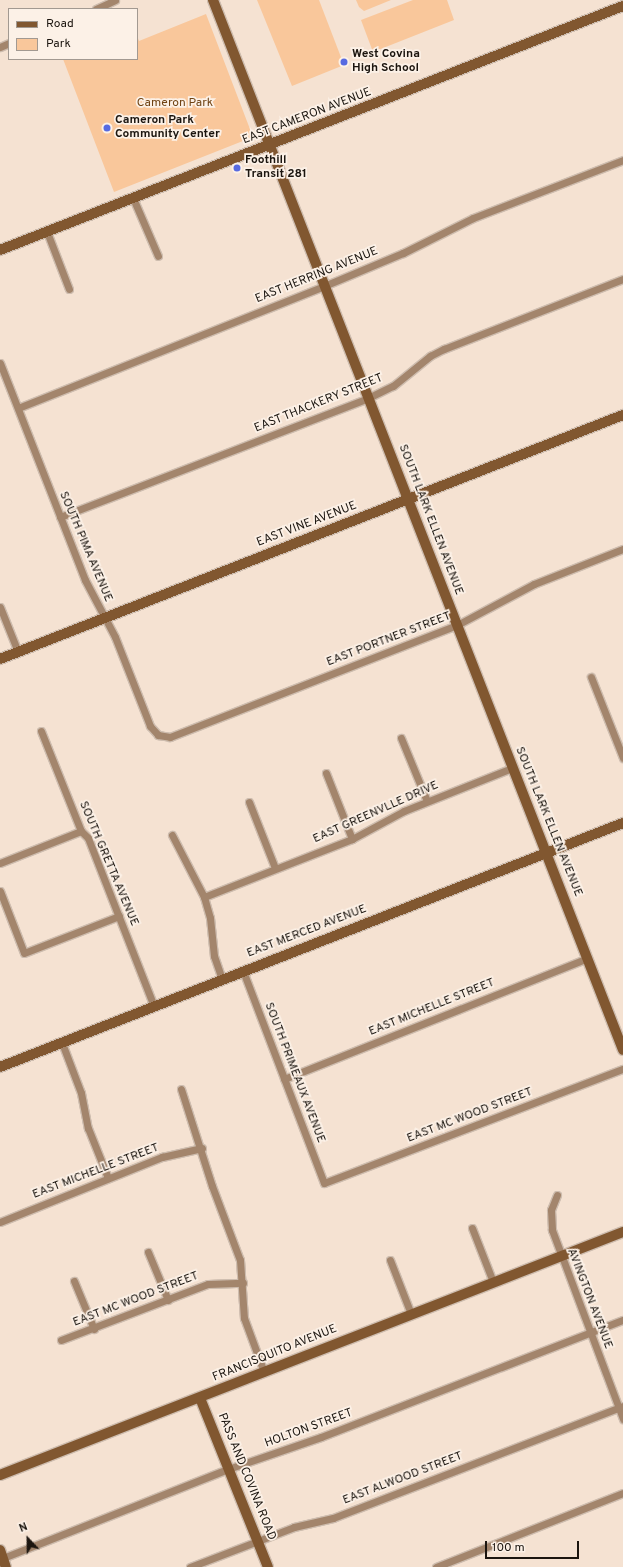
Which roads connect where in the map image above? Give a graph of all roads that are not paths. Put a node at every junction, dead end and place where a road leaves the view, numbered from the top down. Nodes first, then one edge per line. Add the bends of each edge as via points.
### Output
1 (213, 0) edge
2 (116, 1) edge
3 (623, 6) edge
4 (98, 8) edge
5 (270, 145) junction
6 (623, 159) edge
7 (133, 198) junction
8 (47, 232) junction
9 (0, 250) edge
10 (158, 256) dead end
11 (623, 279) edge
12 (324, 286) junction
13 (69, 289) dead end
14 (0, 363) edge
15 (368, 398) junction
16 (18, 408) junction
17 (623, 415) edge
18 (408, 500) junction
19 (60, 517) junction
20 (623, 549) edge
21 (0, 607) edge
22 (104, 618) junction
23 (457, 625) junction
24 (18, 652) junction
25 (0, 659) edge
26 (591, 676) dead end
27 (41, 731) dead end
28 (158, 735) joint
29 (401, 738) dead end
30 (623, 758) edge
31 (512, 768) junction
32 (326, 773) dead end
33 (427, 801) junction
34 (249, 802) dead end
35 (623, 823) edge
36 (81, 831) junction
37 (172, 835) dead end
38 (352, 839) junction
39 (547, 853) junction
40 (0, 862) edge
41 (275, 868) junction
42 (0, 891) edge
43 (204, 897) junction
44 (119, 916) junction
45 (588, 958) junction
46 (243, 971) junction
47 (222, 979) junction
48 (154, 1006) junction
49 (62, 1043) junction
50 (623, 1050) edge
51 (0, 1067) edge
52 (623, 1069) edge
53 (284, 1079) junction
54 (181, 1089) dead end
55 (202, 1148) junction
56 (108, 1178) junction
57 (324, 1183) joint
58 (557, 1195) dead end
59 (0, 1222) edge
60 (472, 1228) dead end
61 (623, 1232) edge
62 (148, 1252) dead end
63 (560, 1255) junction
64 (390, 1260) dead end
65 (74, 1281) dead end
66 (493, 1282) junction
67 (244, 1283) junction
68 (168, 1300) junction
69 (411, 1314) junction
70 (623, 1320) edge
71 (94, 1329) junction
72 (589, 1333) junction
73 (61, 1340) dead end
74 (264, 1372) junction
75 (200, 1398) junction
76 (621, 1407) edge
77 (623, 1419) edge
78 (228, 1469) junction
79 (0, 1475) edge
80 (623, 1493) edge
81 (257, 1541) junction
82 (3, 1558) edge
83 (190, 1567) edge
84 (268, 1567) edge
85 (436, 1567) edge

1 - 5 street, SOUTH LARK ELLEN AVENUE
2 - 4 street
3 - 5 street, EAST CAMERON AVENUE
5 - 7 street, EAST CAMERON AVENUE
5 - 12 street, SOUTH LARK ELLEN AVENUE
6 - 12 street, EAST HERRING AVENUE via 473,218 403,253
7 - 8 street, EAST CAMERON AVENUE
7 - 10 street
8 - 9 street, EAST CAMERON AVENUE
8 - 13 street
11 - 15 street, EAST THACKERY STREET via 444,349 430,356 393,386
12 - 15 street, SOUTH LARK ELLEN AVENUE
12 - 16 street, EAST HERRING AVENUE
14 - 16 street, SOUTH PIMA AVENUE
15 - 18 street, SOUTH LARK ELLEN AVENUE
15 - 19 street, EAST THACKERY STREET
16 - 19 street, SOUTH PIMA AVENUE
17 - 18 street, EAST VINE AVENUE
18 - 22 street, EAST VINE AVENUE
18 - 23 street, SOUTH LARK ELLEN AVENUE
19 - 22 street, SOUTH PIMA AVENUE via 85,580
20 - 23 street, EAST PORTNER STREET via 534,584
21 - 24 street
22 - 24 street, EAST VINE AVENUE
22 - 28 street, SOUTH PIMA AVENUE via 150,726
23 - 28 street, EAST PORTNER STREET via 170,737
23 - 31 street, SOUTH LARK ELLEN AVENUE
24 - 25 street, EAST VINE AVENUE
26 - 30 street
27 - 36 street, SOUTH GRETTA AVENUE
29 - 33 street
31 - 33 street, EAST GREENVLLE DRIVE
31 - 39 street, SOUTH LARK ELLEN AVENUE
32 - 38 street
33 - 38 street, EAST GREENVLLE DRIVE
34 - 41 street
35 - 39 street, EAST MERCED AVENUE
36 - 40 street
36 - 44 street, SOUTH GRETTA AVENUE via 88,838
37 - 43 street
38 - 41 street, EAST GREENVLLE DRIVE
39 - 45 street, SOUTH LARK ELLEN AVENUE
39 - 46 street, EAST MERCED AVENUE
41 - 43 street, EAST GREENVLLE DRIVE
42 - 44 street via 24,953
43 - 47 street via 210,918 214,956
44 - 48 street, SOUTH GRETTA AVENUE
45 - 50 street, SOUTH LARK ELLEN AVENUE
45 - 53 street, EAST MICHELLE STREET
46 - 47 street, EAST MERCED AVENUE
46 - 53 street, SOUTH PRIMEAUX AVENUE
47 - 48 street, EAST MERCED AVENUE
48 - 49 street, EAST MERCED AVENUE
49 - 51 street, EAST MERCED AVENUE
49 - 56 street via 81,1094 88,1128
52 - 57 street, EAST MC WOOD STREET
53 - 57 street, SOUTH PRIMEAUX AVENUE
54 - 55 street
55 - 56 street, EAST MICHELLE STREET via 162,1157
55 - 67 street via 212,1186 240,1260
56 - 59 street, EAST MICHELLE STREET
58 - 63 street, AVINGTON AVENUE via 551,1210 552,1230
60 - 66 street
61 - 63 street, FRANCISQUITO AVENUE
62 - 68 street
63 - 66 street, FRANCISQUITO AVENUE
63 - 72 street, AVINGTON AVENUE
64 - 69 street
65 - 71 street
66 - 69 street, FRANCISQUITO AVENUE
67 - 68 street, EAST MC WOOD STREET via 208,1284
67 - 74 street via 244,1318
68 - 71 street, EAST MC WOOD STREET
69 - 74 street, FRANCISQUITO AVENUE
70 - 72 street, HOLTON STREET
71 - 73 street, EAST MC WOOD STREET
72 - 76 street, AVINGTON AVENUE
72 - 78 street, HOLTON STREET via 321,1438
74 - 75 street, FRANCISQUITO AVENUE
75 - 78 street, PASS AND COVINA ROAD
75 - 79 street, FRANCISQUITO AVENUE
76 - 77 street, AVINGTON AVENUE
76 - 81 street, EAST ALWOOD STREET via 333,1518 294,1527
78 - 81 street, PASS AND COVINA ROAD
78 - 82 street, HOLTON STREET
80 - 85 street
81 - 83 street, EAST ALWOOD STREET
81 - 84 street, PASS AND COVINA ROAD

